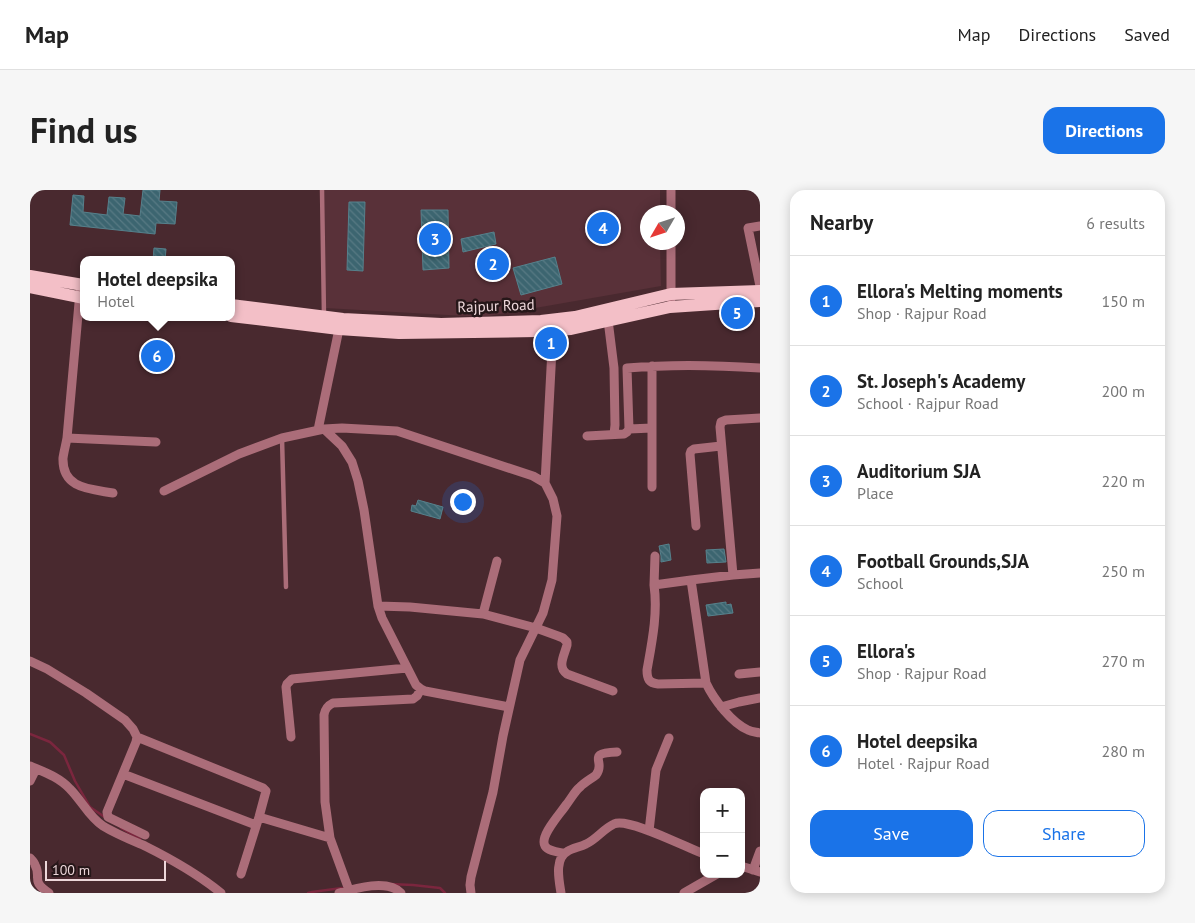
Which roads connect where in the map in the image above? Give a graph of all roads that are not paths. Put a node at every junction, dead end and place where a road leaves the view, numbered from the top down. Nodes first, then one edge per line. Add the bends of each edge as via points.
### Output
1 (322, 190) edge
2 (671, 190) edge
3 (671, 205) edge
4 (760, 226) edge
5 (671, 250) edge
6 (759, 275) edge
7 (30, 276) edge
8 (80, 285) edge
9 (760, 286) edge
10 (30, 287) edge
11 (760, 291) edge
12 (80, 298) edge
13 (671, 300) junction
14 (760, 301) edge
15 (235, 306) edge
16 (80, 317) edge
17 (235, 317) edge
18 (324, 317) junction
19 (608, 320) junction
20 (339, 330) junction
21 (553, 330) junction
22 (652, 366) junction
23 (614, 368) junction
24 (627, 368) junction
25 (760, 368) edge
26 (760, 418) edge
27 (652, 428) junction
28 (321, 429) junction
29 (628, 429) junction
30 (614, 434) junction
31 (588, 436) dead end
32 (67, 438) junction
33 (282, 438) junction
34 (156, 442) dead end
35 (722, 446) junction
36 (545, 483) junction
37 (652, 487) dead end
38 (164, 491) dead end
39 (113, 494) dead end
40 (696, 526) dead end
41 (655, 556) dead end
42 (497, 561) dead end
43 (760, 573) edge
44 (733, 575) junction
45 (691, 580) junction
46 (654, 584) junction
47 (286, 587) dead end
48 (378, 606) junction
49 (483, 614) junction
50 (536, 628) junction
51 (30, 661) edge
52 (407, 668) junction
53 (760, 672) edge
54 (739, 674) dead end
55 (706, 684) junction
56 (421, 689) junction
57 (613, 691) dead end
58 (760, 698) edge
59 (509, 707) junction
60 (721, 707) junction
61 (760, 733) edge
62 (137, 737) junction
63 (291, 737) dead end
64 (669, 738) dead end
65 (617, 752) dead end
66 (33, 768) edge
67 (124, 774) junction
68 (30, 781) edge
69 (258, 821) junction
70 (649, 831) junction
71 (145, 835) dead end
72 (330, 838) junction
73 (760, 851) edge
74 (700, 852) edge
75 (563, 853) junction
76 (30, 858) edge
77 (756, 871) edge
78 (241, 874) dead end
79 (710, 878) edge
80 (347, 887) junction
81 (49, 893) edge
82 (221, 893) edge
83 (339, 893) edge
84 (401, 893) edge
85 (471, 893) edge
86 (561, 893) edge
87 (684, 893) edge

1 - 18 lane
2 - 3 street
4 - 6 street via 748,228
5 - 13 street
6 - 9 street
7 - 8 main road
10 - 12 main road
11 - 13 main road, Rajpur Road
13 - 14 main road, Rajpur Road
13 - 18 main road, Rajpur Road via 541,321 441,324
13 - 19 main road, Rajpur Road
15 - 18 main road, Rajpur Road
16 - 32 street
17 - 20 main road, Rajpur Road
19 - 21 main road, Rajpur Road
19 - 23 street
20 - 21 main road, Rajpur Road via 426,333
20 - 28 street
21 - 36 street
22 - 24 street
22 - 25 street
22 - 27 street
23 - 24 street
23 - 30 street
24 - 29 street
26 - 35 street via 722,422
27 - 29 street
27 - 37 street
28 - 33 street
28 - 36 street via 397,431 533,476
28 - 48 street via 342,446 352,462 364,510
29 - 30 street via 624,434
30 - 31 street
32 - 34 street
32 - 39 street via 64,470 71,482
33 - 38 street via 239,454
33 - 47 lane
35 - 40 street via 694,449 690,454
35 - 44 street
36 - 50 street via 557,516 552,580
41 - 46 street
42 - 49 street
43 - 44 street
44 - 45 street
45 - 46 street
45 - 55 street
46 - 55 street via 655,618 647,676 658,684
48 - 49 street
48 - 52 street
49 - 50 street
50 - 57 street via 567,642 561,666 563,671
50 - 59 street via 520,660
51 - 62 street via 125,720
52 - 56 street
52 - 63 street via 292,679 286,687
53 - 54 street
55 - 60 street
56 - 59 street
56 - 72 street via 409,700 333,703 325,710 326,802
58 - 60 street
59 - 85 street via 493,792 471,877
60 - 61 street via 740,725
62 - 67 street
62 - 69 street via 264,789 266,793
64 - 70 street via 656,770
65 - 75 street via 600,754 597,773 572,796 549,827 544,843 548,848
66 - 68 street
66 - 82 street via 63,782 94,819 104,826 194,874
67 - 69 street
67 - 71 street via 107,814
69 - 72 street
69 - 78 street
70 - 74 street
70 - 75 street via 623,822 615,823 594,840
72 - 80 street
73 - 77 street
75 - 86 street via 559,862
76 - 81 street via 36,867 40,887
79 - 87 street
80 - 83 street
80 - 84 street via 386,886

